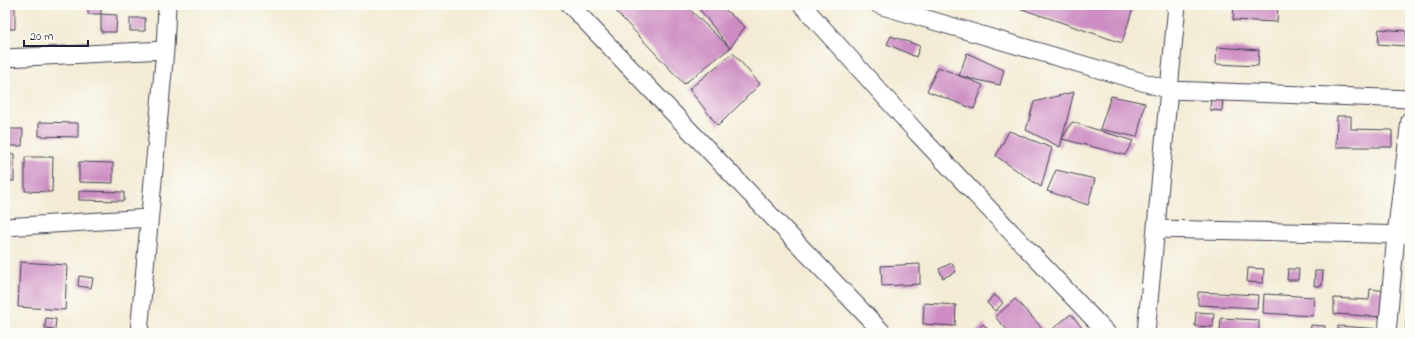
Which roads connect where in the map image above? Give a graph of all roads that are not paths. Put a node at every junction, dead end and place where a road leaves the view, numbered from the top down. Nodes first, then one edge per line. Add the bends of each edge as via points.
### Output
1 (167, 5) edge
2 (570, 5) edge
3 (802, 5) edge
4 (879, 5) edge
5 (1177, 5) edge
6 (165, 50) junction
7 (5, 58) edge
8 (1170, 90) junction
9 (1410, 99) edge
10 (1410, 120) edge
11 (149, 218) junction
12 (5, 227) edge
13 (1156, 229) junction
14 (1403, 235) edge
15 (139, 333) edge
16 (883, 333) edge
17 (1107, 333) edge
18 (1146, 333) edge
19 (1387, 333) edge

1 - 6 street
2 - 16 street
3 - 17 street via 918,134
4 - 8 street
5 - 8 street
6 - 7 street
6 - 11 street
8 - 9 street
8 - 13 street
10 - 14 street
11 - 12 street
11 - 15 street
13 - 14 street
13 - 18 street
14 - 19 street

